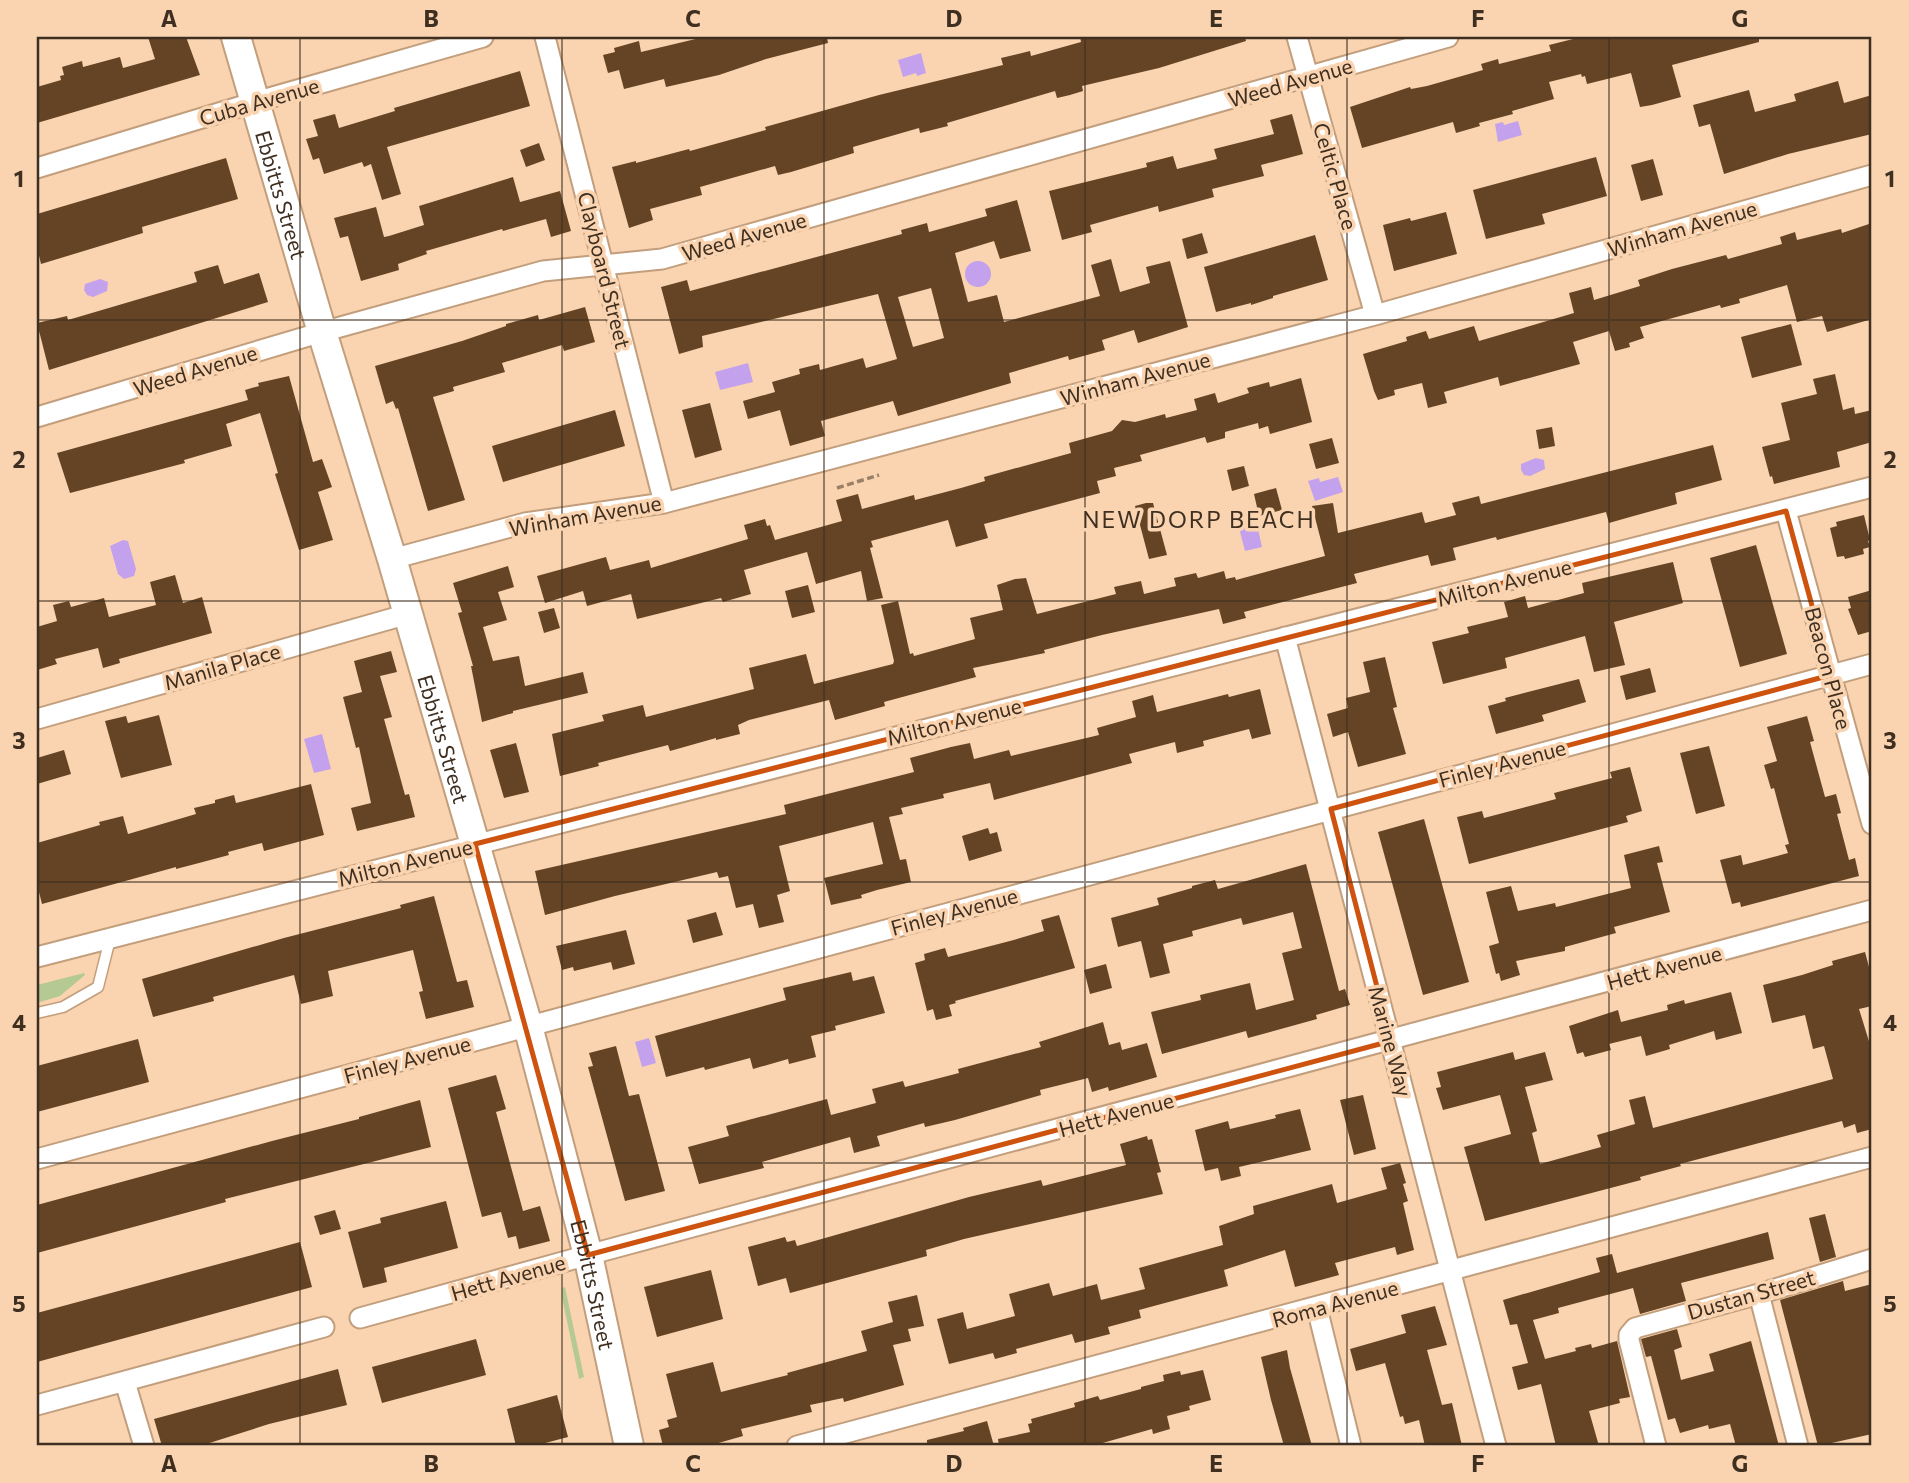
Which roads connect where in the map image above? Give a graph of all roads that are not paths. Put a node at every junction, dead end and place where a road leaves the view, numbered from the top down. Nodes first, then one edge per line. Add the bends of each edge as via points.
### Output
1 (236, 37) edge
2 (483, 37) edge
3 (545, 37) edge
4 (1297, 37) edge
5 (1448, 37) edge
6 (1308, 77) junction
7 (255, 102) junction
8 (37, 168) edge
9 (1872, 175) edge
10 (604, 265) junction
11 (1375, 315) junction
12 (322, 332) junction
13 (37, 417) edge
14 (1872, 487) edge
15 (664, 503) junction
16 (1786, 511) junction
17 (392, 559) junction
18 (408, 614) junction
19 (1285, 637) junction
20 (1872, 664) edge
21 (1831, 675) junction
22 (37, 719) edge
23 (1331, 809) junction
24 (1872, 824) edge
25 (475, 844) junction
26 (1872, 910) edge
27 (110, 938) junction
28 (37, 957) edge
29 (37, 1013) edge
30 (528, 1026) junction
31 (1391, 1041) junction
32 (1872, 1157) edge
33 (37, 1159) edge
34 (588, 1255) junction
35 (1872, 1259) edge
36 (1451, 1270) junction
37 (1759, 1294) junction
38 (1317, 1308) junction
39 (360, 1318) dead end
40 (324, 1327) dead end
41 (125, 1381) junction
42 (37, 1405) edge
43 (144, 1446) edge
44 (629, 1446) edge
45 (797, 1446) edge
46 (1352, 1446) edge
47 (1496, 1446) edge
48 (1656, 1446) edge
49 (1798, 1446) edge

1 - 7 street, Ebbitts Street
2 - 7 street, Cuba Avenue
3 - 10 street, Clayboard Street
4 - 6 street, Celtic Place
5 - 6 street, Weed Avenue
6 - 10 street, Weed Avenue via 662,259
6 - 11 street, Celtic Place
7 - 8 street, Cuba Avenue
7 - 12 street, Ebbitts Street
9 - 11 street, Winham Avenue
10 - 12 street, Weed Avenue via 543,271
10 - 15 street, Clayboard Street
11 - 15 street, Winham Avenue
12 - 13 street, Weed Avenue
12 - 17 street, Ebbitts Street
14 - 16 street, Milton Avenue
15 - 17 street, Winham Avenue via 525,523
16 - 19 street, Milton Avenue
16 - 21 street, Beacon Place
17 - 18 street, Ebbitts Street
18 - 22 street, Manila Place
18 - 25 street, Ebbitts Street
19 - 23 street, Marine Way
19 - 25 street, Milton Avenue
20 - 21 street, Finley Avenue
21 - 23 street, Finley Avenue
21 - 24 street, Beacon Place
23 - 30 street, Finley Avenue
23 - 31 street, Marine Way
25 - 27 street, Milton Avenue
25 - 30 street, Ebbitts Street
26 - 31 street, Hett Avenue
27 - 28 street, Milton Avenue
27 - 29 lane via 97,987 62,1007
30 - 33 street, Finley Avenue
30 - 34 street, Ebbitts Street
31 - 34 street, Hett Avenue
31 - 36 street, Marine Way
32 - 36 street, Roma Avenue
34 - 39 street, Hett Avenue
34 - 44 street, Ebbitts Street
35 - 37 street, Dustan Street
36 - 38 street, Roma Avenue
36 - 47 street, Marine Way
37 - 48 street, Dustan Street via 1632,1331 1629,1340
37 - 49 street
38 - 45 street, Roma Avenue
38 - 46 street
40 - 41 street
41 - 42 street
41 - 43 street

